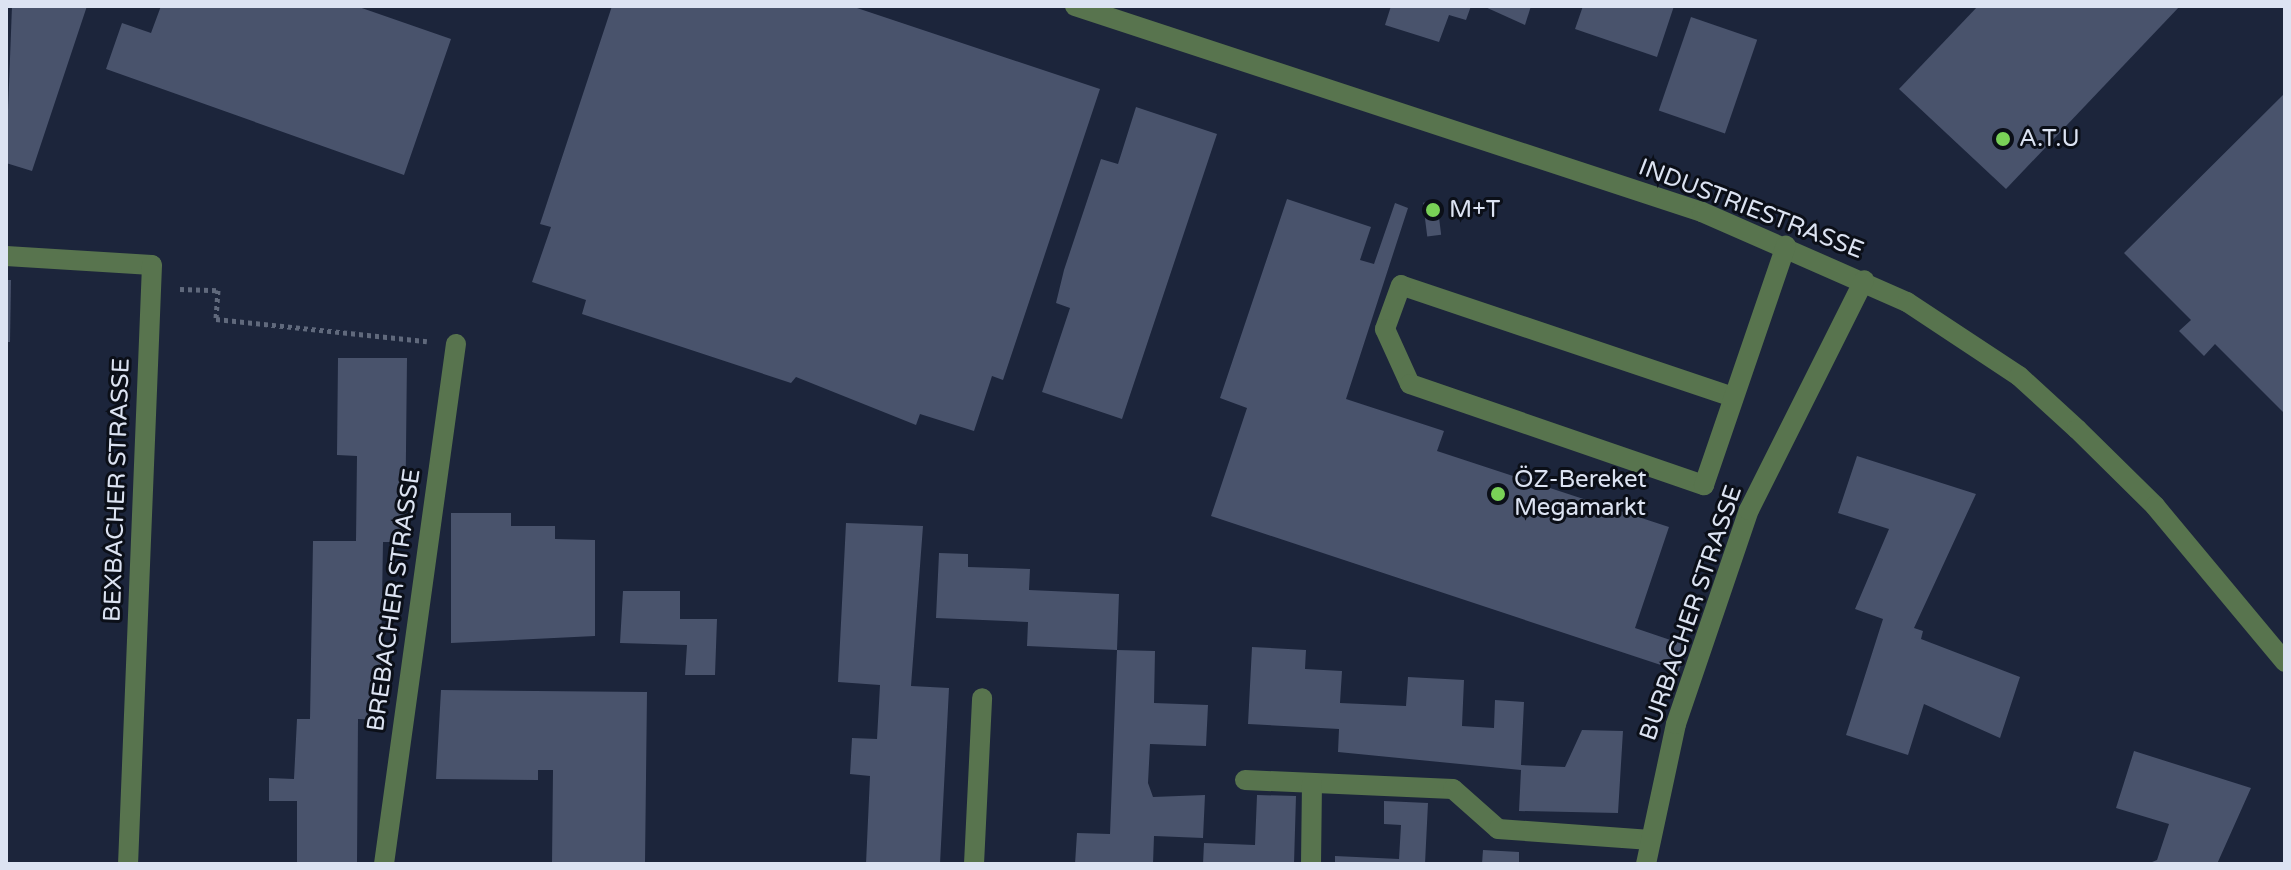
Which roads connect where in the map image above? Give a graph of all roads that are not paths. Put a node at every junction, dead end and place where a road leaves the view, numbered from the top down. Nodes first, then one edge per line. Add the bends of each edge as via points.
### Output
1 (1075, 6) edge
2 (1786, 246) junction
3 (6, 256) edge
4 (1864, 280) junction
5 (456, 344) road end
6 (1733, 397) junction
7 (2285, 662) edge
8 (982, 698) dead end
9 (1245, 780) dead end
10 (1312, 784) junction
11 (1651, 840) junction
12 (128, 864) edge
13 (384, 864) edge
14 (974, 864) edge
15 (1311, 864) edge
16 (1646, 864) edge

1 - 2 street, INDUSTRIESTRASSE
2 - 4 street, INDUSTRIESTRASSE
2 - 6 street
3 - 12 street, BEXBACHER STRASSE via 152,265
4 - 7 street, INDUSTRIESTRASSE via 1965,337 2077,429 2155,506
4 - 11 street, BURBACHER STRASSE via 1749,510 1676,724
5 - 13 street, BREBACHER STRASSE
6 - 6 street via 1401,285 1385,329 1410,384 1704,485
8 - 14 street
9 - 10 street
10 - 11 street via 1453,789 1498,829
10 - 15 street
11 - 16 street, BURBACHER STRASSE

